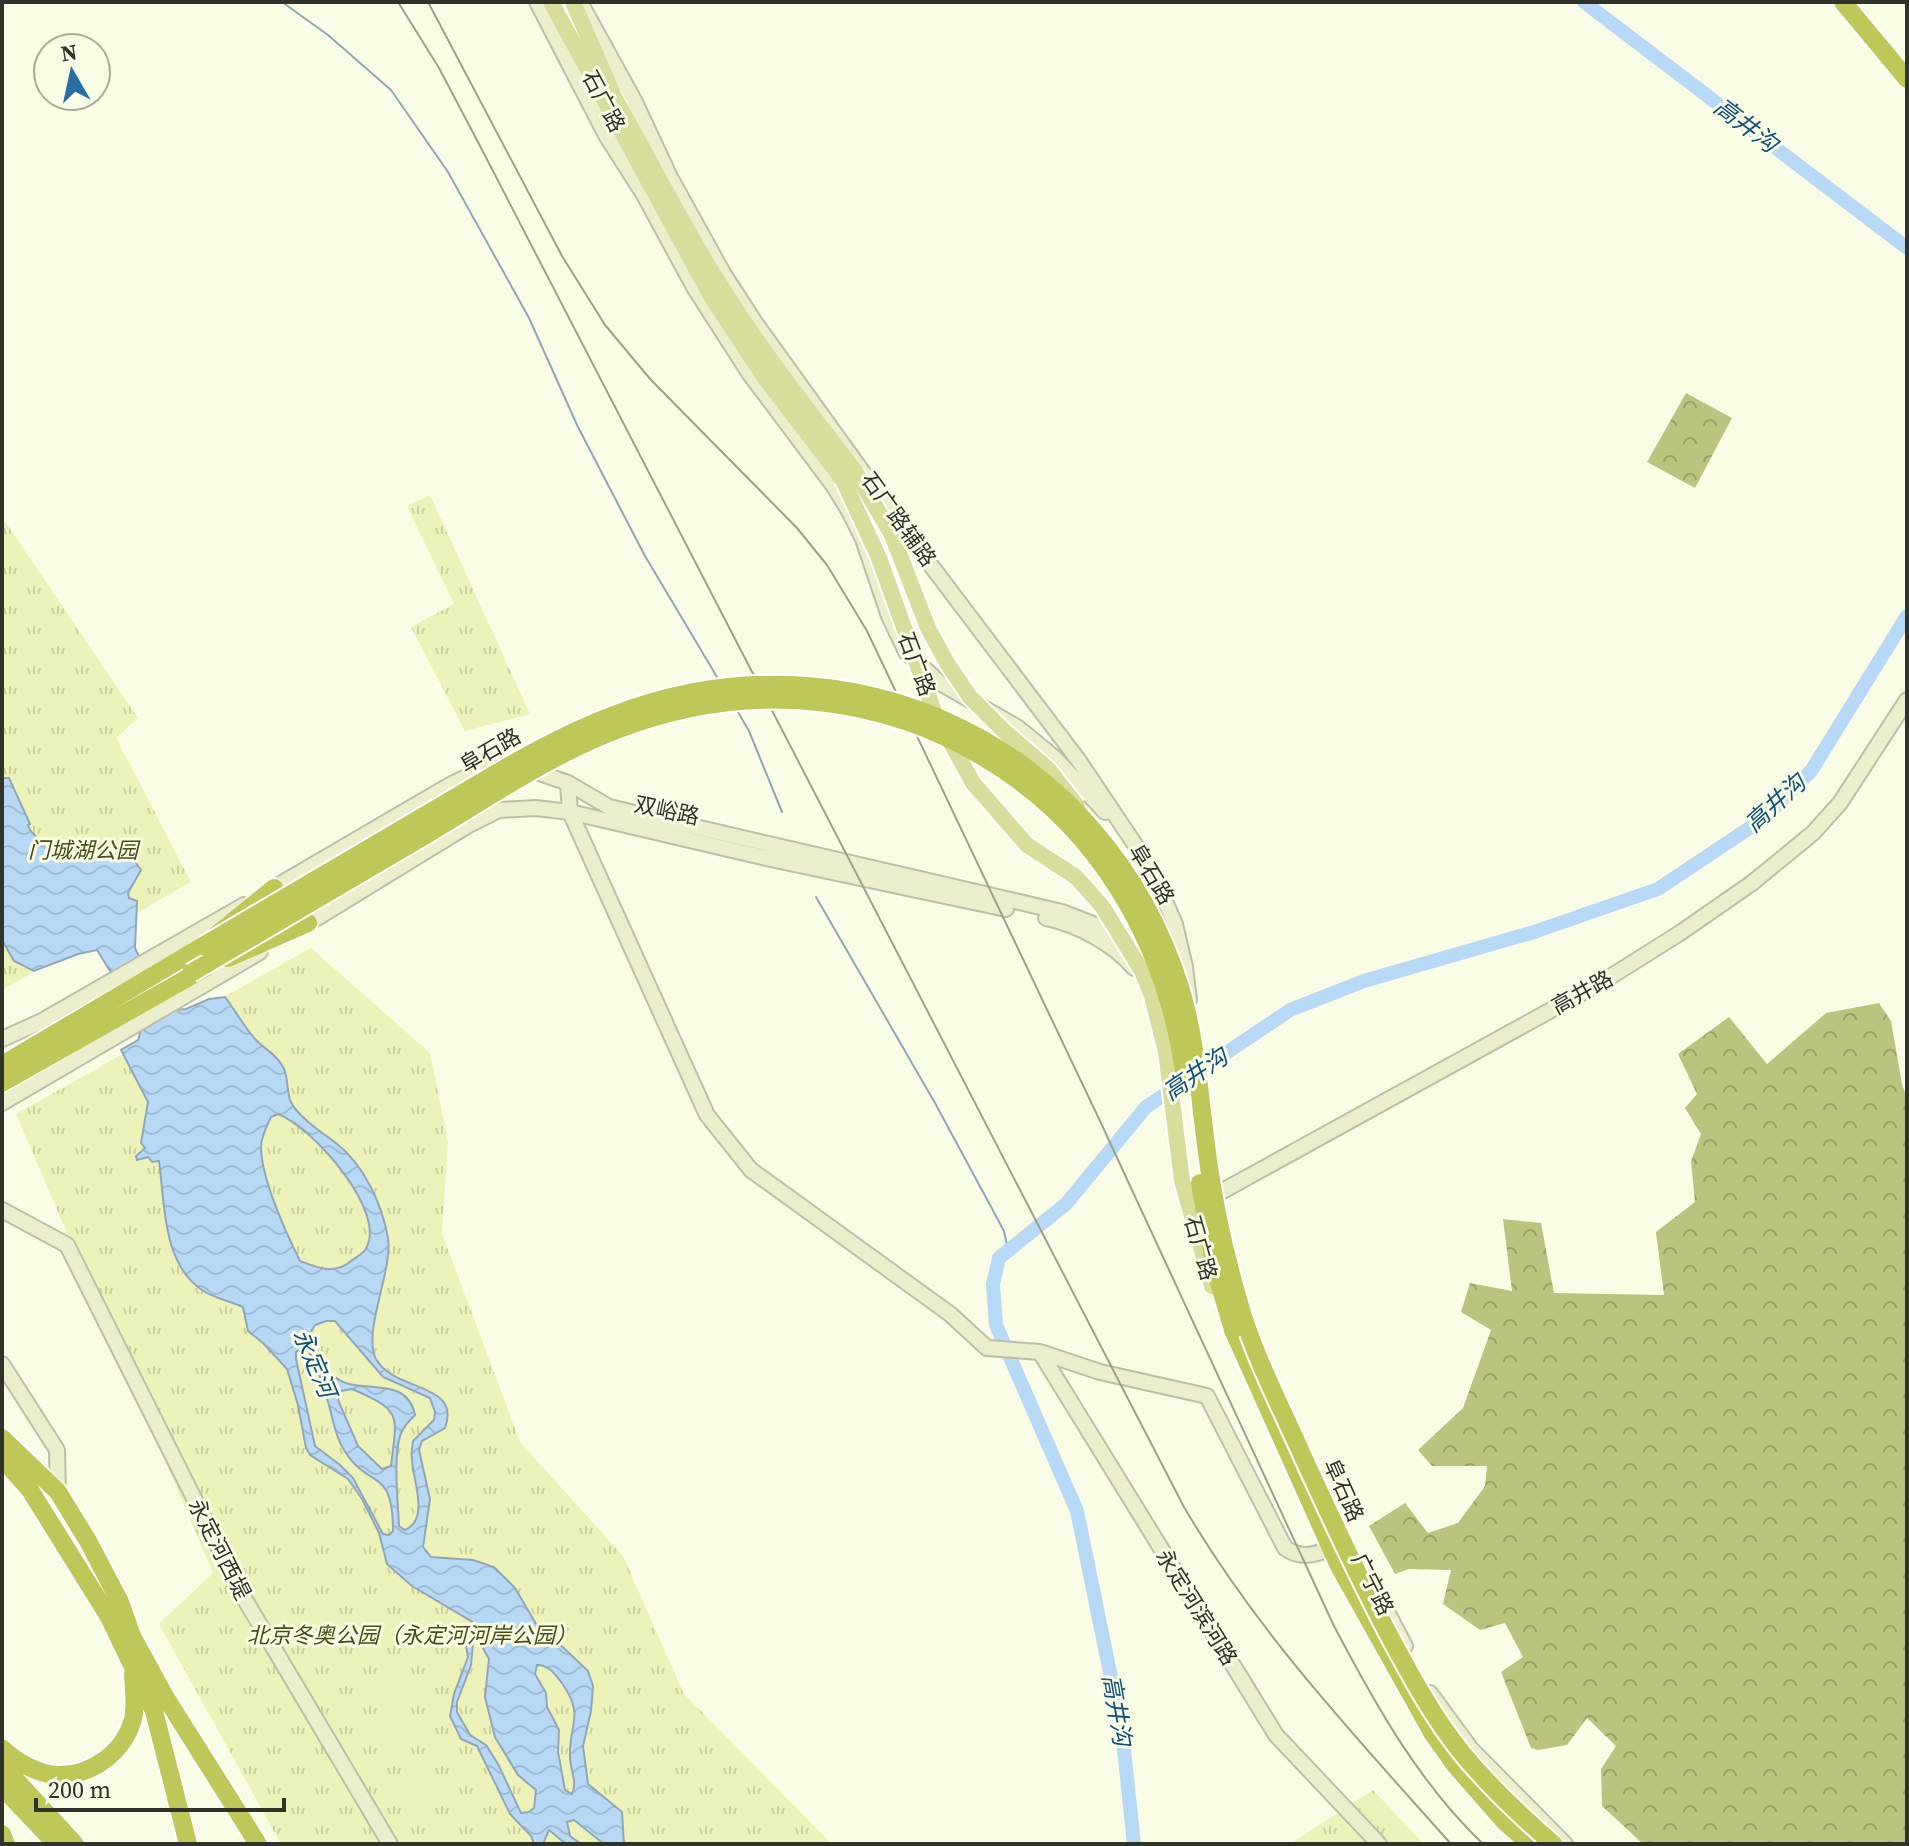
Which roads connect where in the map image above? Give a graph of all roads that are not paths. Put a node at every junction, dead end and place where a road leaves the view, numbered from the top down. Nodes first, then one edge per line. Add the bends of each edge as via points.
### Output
1 (539, 2) edge
2 (551, 2) edge
3 (563, 2) edge
4 (573, 2) edge
5 (580, 2) edge
6 (1843, 2) edge
7 (1855, 2) edge
8 (1907, 64) edge
9 (1907, 79) edge
10 (612, 92) junction
11 (638, 163) junction
12 (850, 477) junction
13 (1907, 700) edge
14 (1069, 748) junction
15 (1055, 758) junction
16 (568, 783) junction
17 (570, 812) junction
18 (1098, 833) junction
19 (274, 888) junction
20 (308, 923) junction
21 (203, 946) junction
22 (1154, 959) junction
23 (191, 973) junction
24 (2, 1039) edge
25 (1195, 1047) junction
26 (2, 1065) edge
27 (2, 1083) edge
28 (2, 1103) edge
29 (1216, 1195) junction
30 (1193, 1205) junction
31 (2, 1210) edge
32 (1233, 1330) junction
33 (1040, 1352) junction
34 (2, 1364) edge
35 (3, 1443) edge
36 (58, 1492) junction
37 (1330, 1549) junction
38 (132, 1636) junction
39 (133, 1668) junction
40 (2, 1748) edge
41 (2, 1765) edge
42 (2, 1787) edge
43 (2, 1834) edge
44 (6, 1844) edge
45 (56, 1844) edge
46 (75, 1844) edge
47 (188, 1844) edge
48 (197, 1844) edge
49 (258, 1844) edge
50 (390, 1844) edge
51 (1379, 1844) edge
52 (1518, 1844) edge
53 (1530, 1844) edge
54 (1553, 1844) edge
55 (1565, 1844) edge

1 - 11 main road
1 - 15 street, 石广路辅路 via 607,137 714,319 849,511 906,652 940,683 1017,727
2 - 11 main road, 石广路
3 - 10 main road, 石广路
4 - 10 main road
5 - 14 street, 石广路辅路 via 670,177 754,321
6 - 9 highway
7 - 8 highway
10 - 12 main road, 石广路 via 690,237
11 - 12 main road, 石广路 via 711,296 765,378
12 - 18 main road, 石广路, bridge via 892,535 928,628 970,697 1048,769
12 - 32 main road, 石广路, bridge via 935,714 973,783 1027,845 1076,877 1102,906 1142,971 1166,1052 1182,1181 1214,1293
13 - 29 street, 高井路 via 1828,818 1752,883 1602,982
14 - 15 street
14 - 25 street, 石广路辅路 via 1132,838 1167,904 1185,967
15 - 22 street, 石广路辅路 via 1113,822 1153,881 1175,948
16 - 17 street
16 - 19 street, 双峪路 via 526,768 480,770
16 - 22 street, 双峪路 via 609,807 1062,912 1126,937
17 - 20 street, 双峪路 via 499,810
17 - 30 street, 双峪路, bridge via 1057,920 1121,953 1149,990 1159,1016
17 - 33 street via 707,1115 751,1170 950,1314 987,1348
18 - 21 highway, 阜石路, bridge via 1027,767 969,731 852,690 744,685 671,697 613,715 539,750
18 - 54 highway, 阜石路, bridge via 1150,914 1176,977 1192,1041 1209,1172 1244,1318 1349,1560 1445,1731 1515,1811
19 - 21 highway, bridge
19 - 24 street, 双峪路
20 - 23 highway, bridge
20 - 28 street, 双峪路
21 - 26 highway
22 - 25 street, 双峪路 via 1182,1001
23 - 27 highway
23 - 32 highway, 阜石路, bridge via 544,764 617,729 676,711 746,699 800,699 855,706 938,733 990,760 1059,815 1098,857 1138,922 1172,1011 1215,1269
25 - 29 street, 双峪路, bridge
29 - 30 street, 高井路
29 - 55 street, 广宁路 via 1226,1253 1248,1324 1288,1416 1426,1687 1471,1749
30 - 37 street, 广宁路 via 1237,1351
31 - 50 street, 永定河西堤 via 67,1245 244,1598
32 - 53 highway, 阜石路 via 1339,1566 1427,1723 1455,1765
33 - 37 street via 1100,1372 1207,1396 1285,1548 1301,1555
33 - 51 street, 永定河滨河路 via 1276,1735
34 - 36 street via 57,1450
35 - 36 highway
35 - 39 highway via 109,1617
36 - 38 highway via 120,1602
37 - 52 street, 广宁路 via 1410,1704 1450,1768
38 - 48 highway via 180,1768
38 - 49 highway
39 - 40 highway via 133,1718 124,1742 91,1769 57,1775 31,1767
39 - 47 highway via 154,1711
41 - 46 highway
42 - 45 highway
43 - 44 highway

